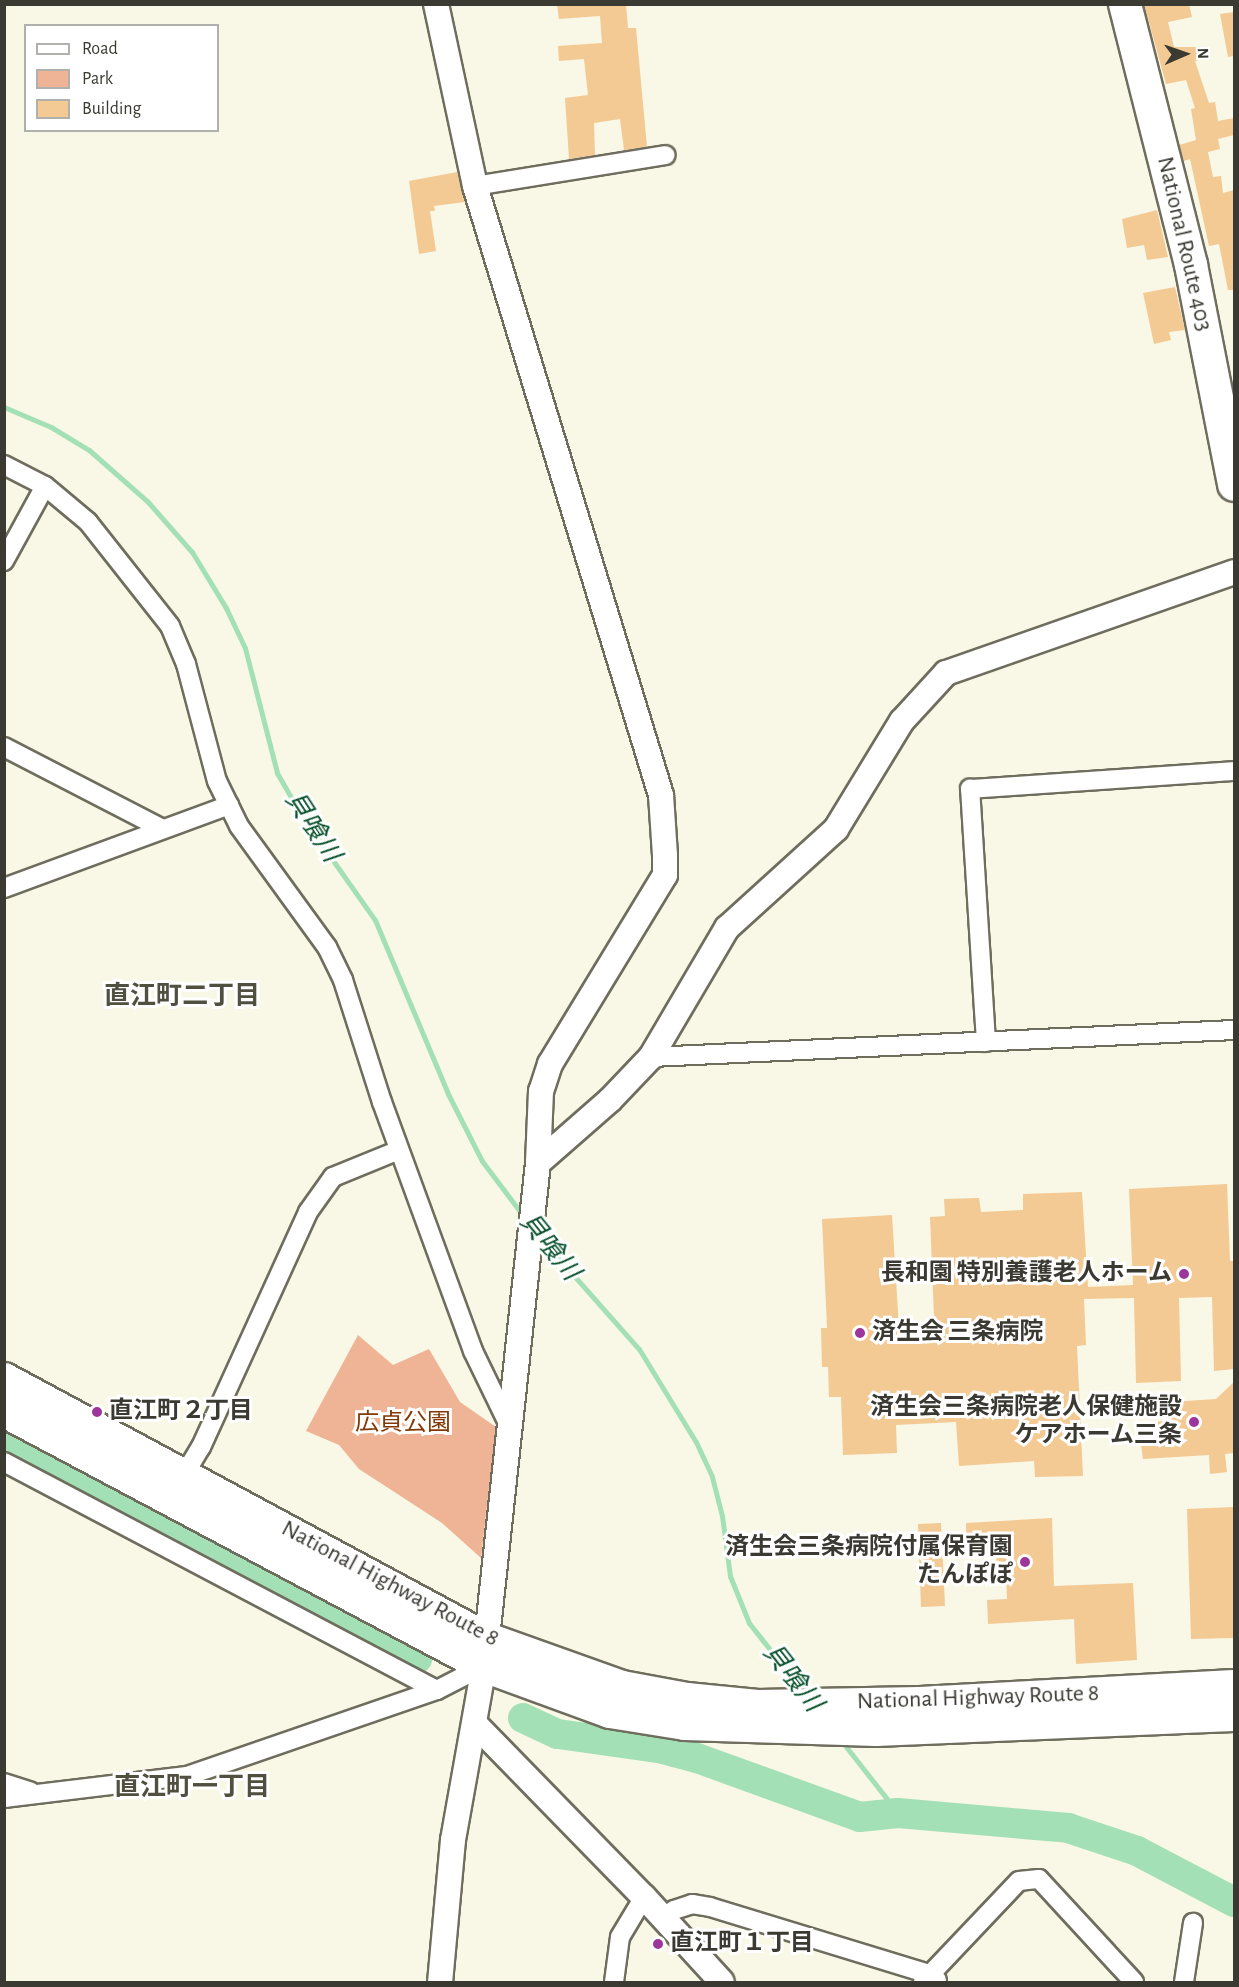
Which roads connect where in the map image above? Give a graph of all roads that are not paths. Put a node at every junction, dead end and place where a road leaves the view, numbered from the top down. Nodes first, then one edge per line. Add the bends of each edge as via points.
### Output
1 (436, 4) edge
2 (1125, 4) edge
3 (666, 155) dead end
4 (475, 186) junction
5 (4, 465) edge
6 (1234, 485) edge
7 (45, 486) junction
8 (4, 561) edge
9 (1234, 572) edge
10 (4, 747) edge
11 (1234, 771) edge
12 (229, 805) junction
13 (161, 828) junction
14 (4, 888) edge
15 (1234, 1030) edge
16 (986, 1042) junction
17 (651, 1057) junction
18 (399, 1150) junction
19 (537, 1166) junction
20 (4, 1379) edge
21 (4, 1411) edge
22 (509, 1425) junction
23 (4, 1462) edge
24 (184, 1475) junction
25 (484, 1652) junction
26 (1234, 1686) edge
27 (437, 1690) junction
28 (1234, 1715) edge
29 (871, 1716) junction
30 (475, 1724) junction
31 (4, 1783) edge
32 (33, 1793) junction
33 (4, 1798) edge
34 (644, 1896) junction
35 (663, 1921) junction
36 (1192, 1923) dead end
37 (931, 1980) edge
38 (440, 1983) edge
39 (614, 1983) edge
40 (722, 1983) edge
41 (1134, 1983) edge
42 (1184, 1983) edge

1 - 4 street
2 - 6 highway, National Route 403 via 1191,265
3 - 4 street
4 - 19 street via 654,771 665,824 665,875 550,1064 541,1091
5 - 7 street
7 - 8 street
7 - 12 street via 88,522 170,626 186,664 217,781
9 - 17 street via 946,673 902,721 836,829 727,927
10 - 13 street
11 - 16 street via 970,789
12 - 13 street
12 - 18 street via 239,826 327,947 343,980
13 - 14 street
15 - 16 street
16 - 17 street
17 - 19 street
18 - 22 street via 473,1351
18 - 24 street via 333,1177 308,1212 223,1401
19 - 22 street
20 - 24 highway, National Highway Route 8
21 - 25 highway, National Highway Route 8
22 - 25 street
23 - 27 street
24 - 25 highway, National Highway Route 8
25 - 27 street
25 - 29 highway, National Highway Route 8 via 763,1717
25 - 30 street
26 - 29 highway, National Highway Route 8
27 - 32 street via 187,1776
28 - 29 highway, National Highway Route 8
30 - 34 street
30 - 38 street via 453,1840
31 - 32 street
32 - 33 street
34 - 35 street
34 - 39 street via 620,1937
35 - 37 street via 683,1907 710,1907
35 - 40 street
36 - 42 street
37 - 41 street via 1019,1881 1038,1880

